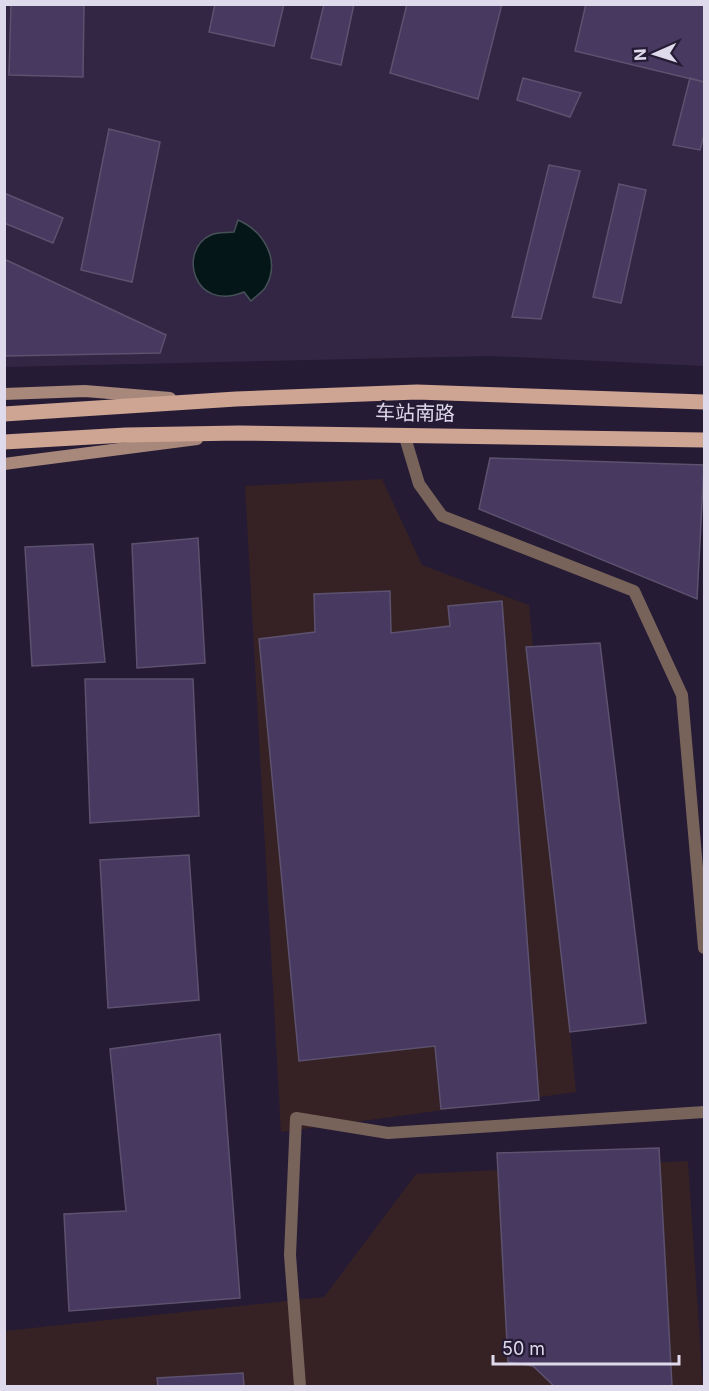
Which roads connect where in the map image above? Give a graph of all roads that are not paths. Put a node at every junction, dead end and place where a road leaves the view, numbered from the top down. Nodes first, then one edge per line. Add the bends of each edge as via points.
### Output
1 (4, 394) edge
2 (207, 401) junction
3 (705, 402) edge
4 (4, 414) edge
5 (238, 433) junction
6 (404, 434) junction
7 (705, 440) edge
8 (4, 442) edge
9 (4, 464) edge
10 (705, 948) edge
11 (705, 1112) edge
12 (300, 1386) edge

1 - 2 main road via 85,391
2 - 3 main road, 车站南路 via 417,392
2 - 4 main road, 车站南路
5 - 6 main road, 车站南路
5 - 8 main road, 车站南路
5 - 9 main road
6 - 7 main road, 车站南路
6 - 10 street via 419,484 442,516 634,591 682,695
11 - 12 street via 388,1133 296,1118 290,1255

